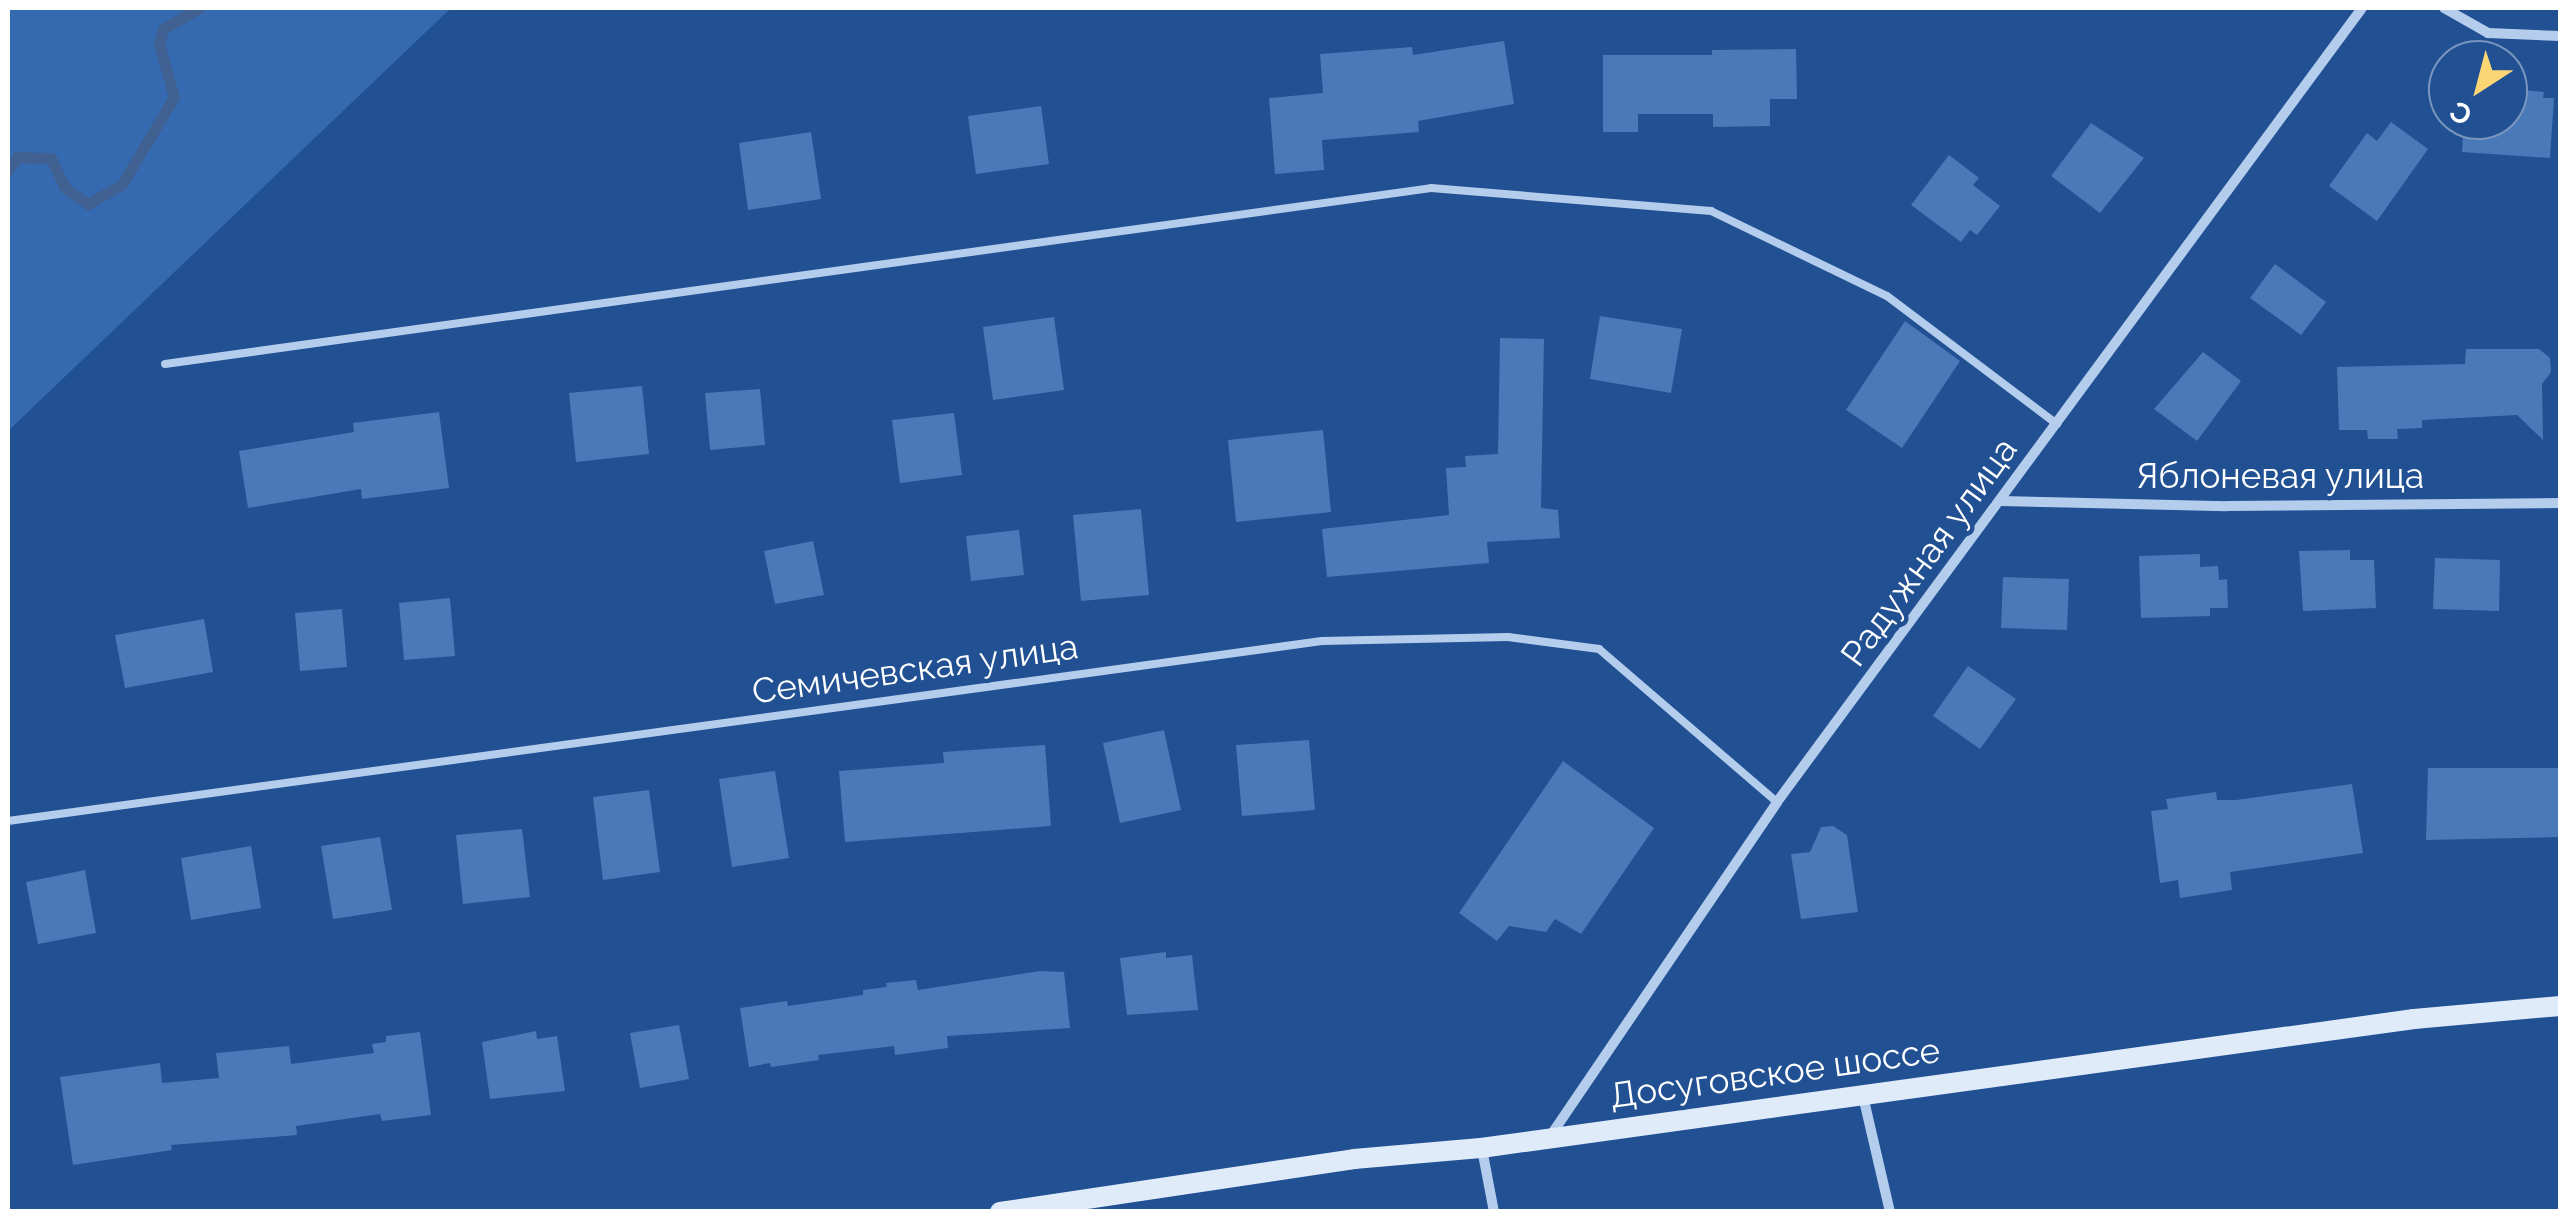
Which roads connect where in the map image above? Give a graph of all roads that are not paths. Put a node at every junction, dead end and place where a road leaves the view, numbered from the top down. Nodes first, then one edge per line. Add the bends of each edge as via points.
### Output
1 (2362, 8) edge
2 (2444, 8) edge
3 (2560, 36) edge
4 (165, 364) dead end
5 (2057, 424) junction
6 (2000, 501) junction
7 (2560, 503) edge
8 (1778, 802) junction
9 (8, 820) edge
10 (2560, 1006) edge
11 (1862, 1095) junction
12 (1550, 1136) junction
13 (1482, 1148) junction
14 (1000, 1212) edge
15 (1494, 1212) edge
16 (1890, 1212) edge

1 - 5 street, Радужная улица
2 - 3 street via 2488,33
4 - 5 lane via 1431,188 1711,211 1887,296
5 - 6 street, Радужная улица
6 - 7 street, Яблоневая улица
6 - 8 street, Радужная улица
8 - 9 lane, Семичевская улица via 1599,649 1508,637 1322,642
8 - 12 street, Радужная улица
10 - 11 main road, Досуговское шоссе via 2414,1019
11 - 12 main road, Досуговское шоссе
11 - 16 street
12 - 13 main road, Досуговское шоссе
13 - 14 main road, Досуговское шоссе
13 - 15 street

